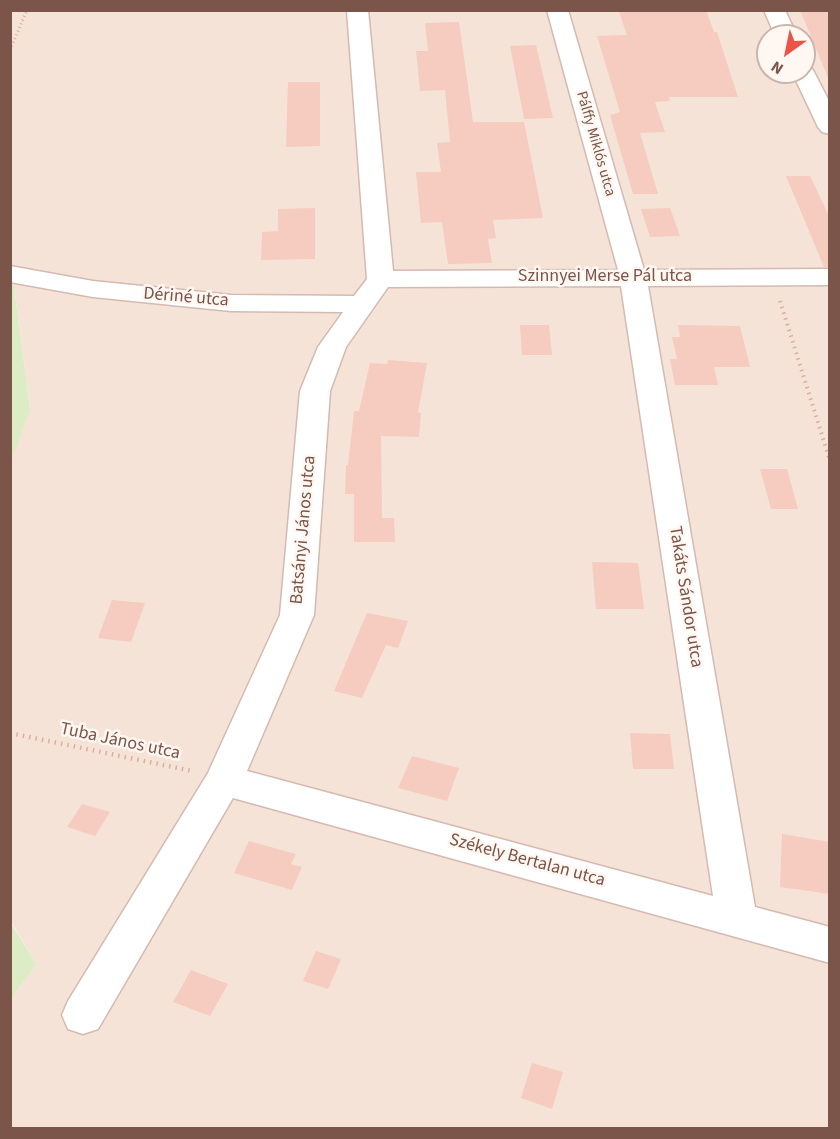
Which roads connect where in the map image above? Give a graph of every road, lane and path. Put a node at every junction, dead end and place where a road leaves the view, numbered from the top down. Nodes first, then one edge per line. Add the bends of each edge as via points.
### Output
1 (27, 10) edge
2 (357, 10) edge
3 (557, 10) edge
4 (774, 10) edge
5 (780, 24) edge
6 (10, 50) edge
7 (809, 84) edge
8 (828, 122) edge
9 (10, 274) edge
10 (633, 277) junction
11 (773, 277) junction
12 (830, 277) edge
13 (372, 291) junction
14 (830, 461) edge
15 (10, 733) edge
16 (224, 780) junction
17 (737, 918) junction
18 (830, 945) edge
19 (83, 1015) dead end

1 - 6 path
2 - 13 street
3 - 10 street, Pálffy Miklós utca
4 - 5 street
7 - 8 street
9 - 13 street, Dériné utca via 93,289 231,303
10 - 11 street, Szinnyei Merse Pál utca
10 - 13 street, Szinnyei Merse Pál utca
10 - 17 street, Takáts Sándor utca
11 - 12 street, Szinnyei Merse Pál utca
11 - 14 path
13 - 16 street, Batsányi János utca via 332,347 315,391 297,615
15 - 16 path, Tuba János utca via 161,763
16 - 17 street, Székely Bertalan utca
16 - 19 street, Batsányi János utca
17 - 18 street, Székely Bertalan utca

